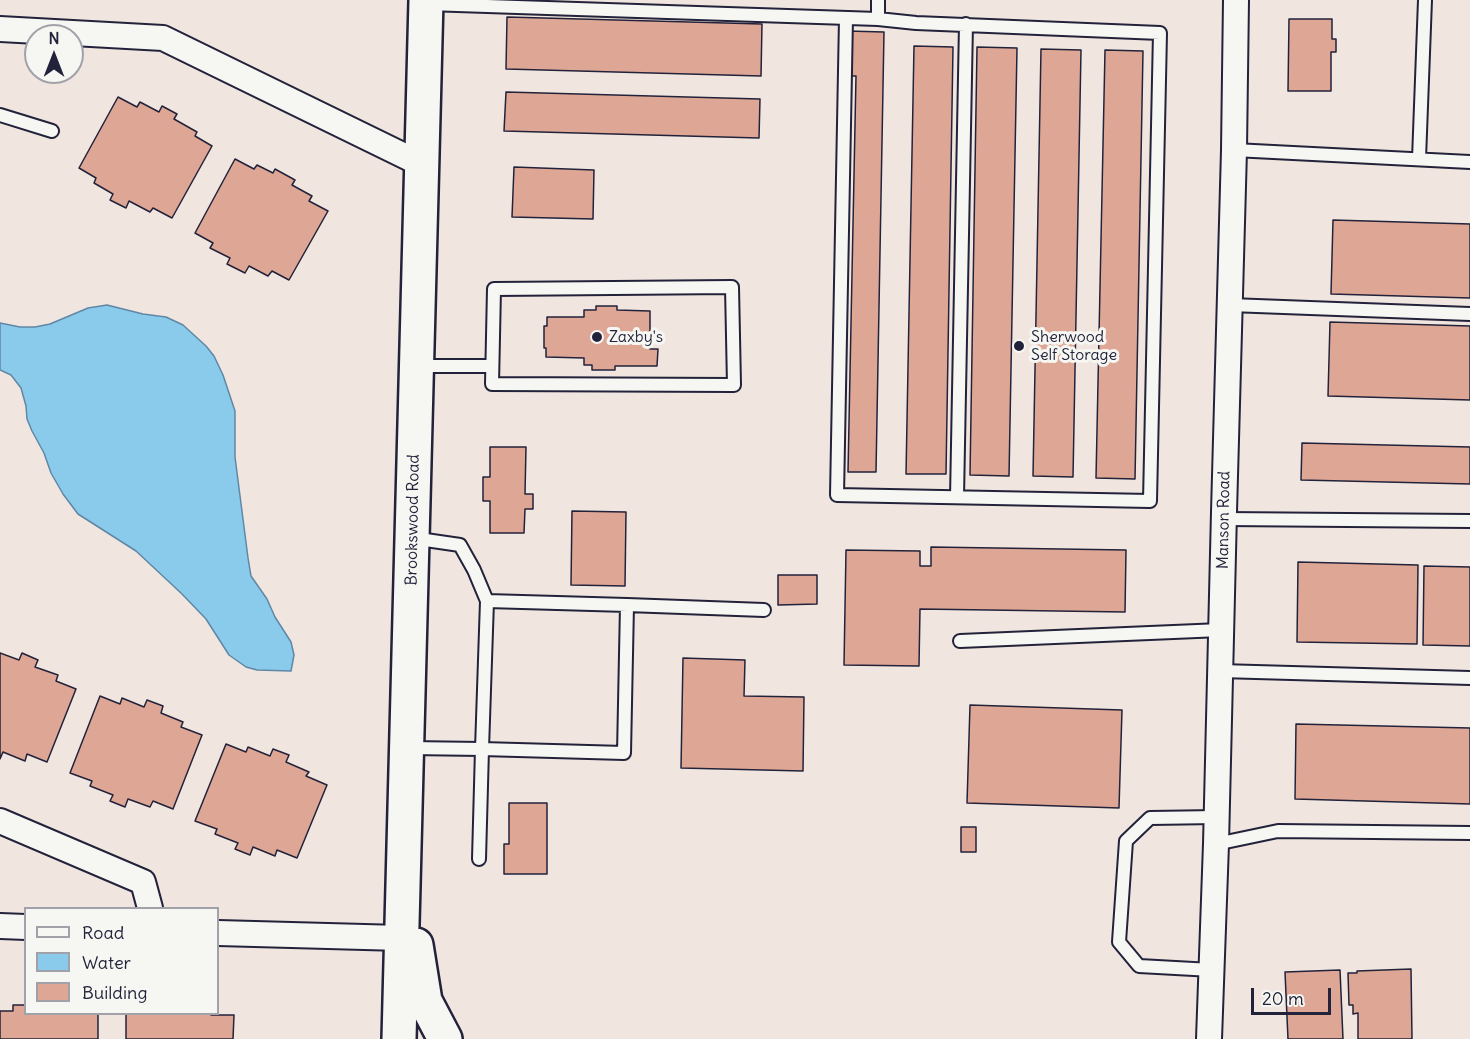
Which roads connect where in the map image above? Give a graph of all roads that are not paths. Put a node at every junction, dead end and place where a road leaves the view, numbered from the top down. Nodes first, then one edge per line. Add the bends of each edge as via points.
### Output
1 (878, 0) edge
2 (1236, 0) edge
3 (1425, 0) edge
4 (426, 2) edge
5 (846, 18) junction
6 (878, 19) junction
7 (966, 24) junction
8 (0, 29) edge
9 (0, 115) edge
10 (52, 131) dead end
11 (1234, 150) junction
12 (1419, 159) junction
13 (1470, 162) edge
14 (422, 164) junction
15 (1230, 305) junction
16 (1470, 314) edge
17 (416, 366) junction
18 (492, 366) junction
19 (957, 497) junction
20 (1224, 519) junction
21 (1470, 521) edge
22 (412, 538) junction
23 (487, 601) junction
24 (627, 605) junction
25 (764, 610) dead end
26 (1221, 630) junction
27 (960, 641) dead end
28 (1220, 671) junction
29 (1470, 678) edge
30 (408, 748) junction
31 (482, 749) junction
32 (1217, 817) junction
33 (0, 821) edge
34 (1470, 833) edge
35 (1216, 844) junction
36 (479, 859) dead end
37 (404, 875) junction
38 (149, 907) edge
39 (0, 927) edge
40 (24, 927) edge
41 (219, 933) edge
42 (401, 938) junction
43 (1212, 970) junction
44 (399, 1039) edge
45 (445, 1039) edge
46 (1209, 1039) edge

1 - 6 lane
2 - 11 street, Manson Road
3 - 12 lane
4 - 5 lane
4 - 14 main road, Brookswood Road
5 - 6 lane
5 - 19 lane via 837,495
6 - 7 lane
7 - 19 lane
7 - 19 lane via 1160,33 1150,501
8 - 14 street via 163,38
9 - 10 lane
11 - 12 lane
11 - 15 street, Manson Road
12 - 13 lane
14 - 17 main road, Brookswood Road
15 - 16 lane
15 - 20 street, Manson Road
17 - 18 lane
17 - 22 main road, Brookswood Road
18 - 18 lane via 492,384 734,385 732,287 494,289
20 - 21 lane
20 - 26 street, Manson Road
22 - 23 lane via 460,545
22 - 30 main road, Brookswood Road
23 - 24 lane
23 - 31 lane
24 - 25 lane
24 - 31 lane via 624,753
26 - 27 lane
26 - 28 street, Manson Road
28 - 29 lane
28 - 32 street, Manson Road
30 - 31 lane
30 - 37 main road, Brookswood Road
31 - 36 lane
32 - 35 street, Manson Road
32 - 43 lane via 1150,818 1126,841 1119,942 1139,966
33 - 38 street via 143,882
34 - 35 lane via 1278,831
35 - 43 street, Manson Road
37 - 42 main road, Brookswood Road
37 - 45 main road via 425,1001
39 - 40 street
41 - 42 street
42 - 44 main road, Brookswood Road
43 - 46 street, Manson Road

